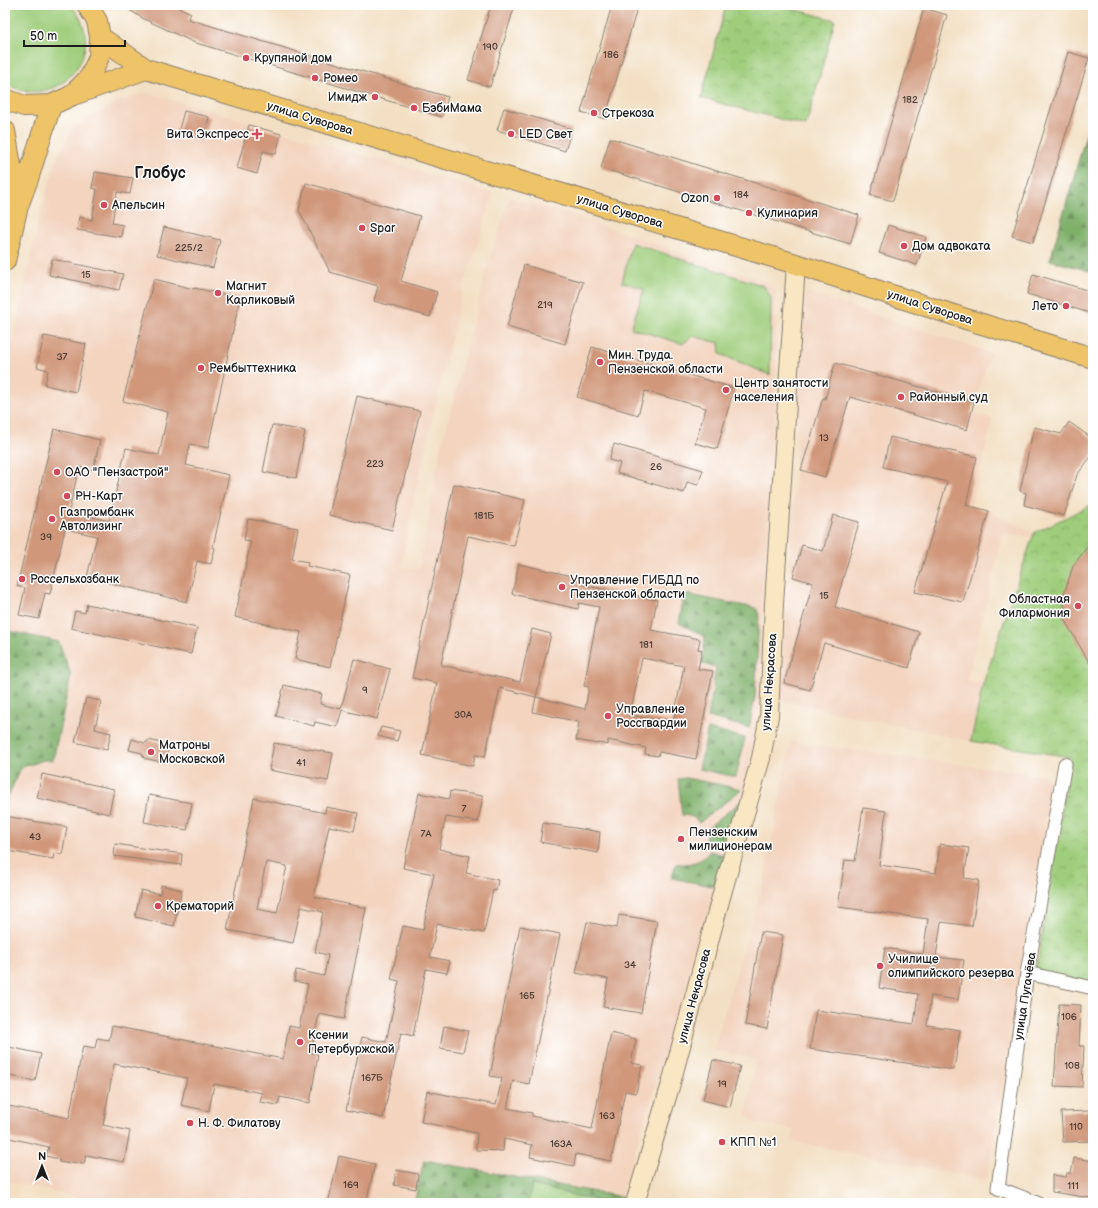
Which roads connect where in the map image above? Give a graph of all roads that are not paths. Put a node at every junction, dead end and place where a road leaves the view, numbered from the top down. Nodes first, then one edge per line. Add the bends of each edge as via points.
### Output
1 (87, 5) edge
2 (100, 37) junction
3 (146, 69) junction
4 (72, 96) junction
5 (5, 99) edge
6 (51, 105) junction
7 (5, 131) edge
8 (18, 206) junction
9 (5, 261) edge
10 (796, 264) junction
11 (1093, 358) edge
12 (1065, 764) dead end
13 (1027, 973) junction
14 (1093, 988) edge
15 (635, 1203) edge
16 (1036, 1203) edge

1 - 2 main road via 97,21
2 - 3 main road, улица Суворова
2 - 4 main road via 99,57 90,77
3 - 4 main road
3 - 10 main road, улица Суворова
4 - 6 main road
5 - 6 main road via 24,106
6 - 8 main road
7 - 8 main road
8 - 9 main road
10 - 11 main road, улица Суворова
10 - 15 main road, улица Некрасова via 769,716 761,758 670,1087
12 - 13 street, улица Пугачёва
13 - 14 street
13 - 16 street, улица Пугачёва via 998,1188

